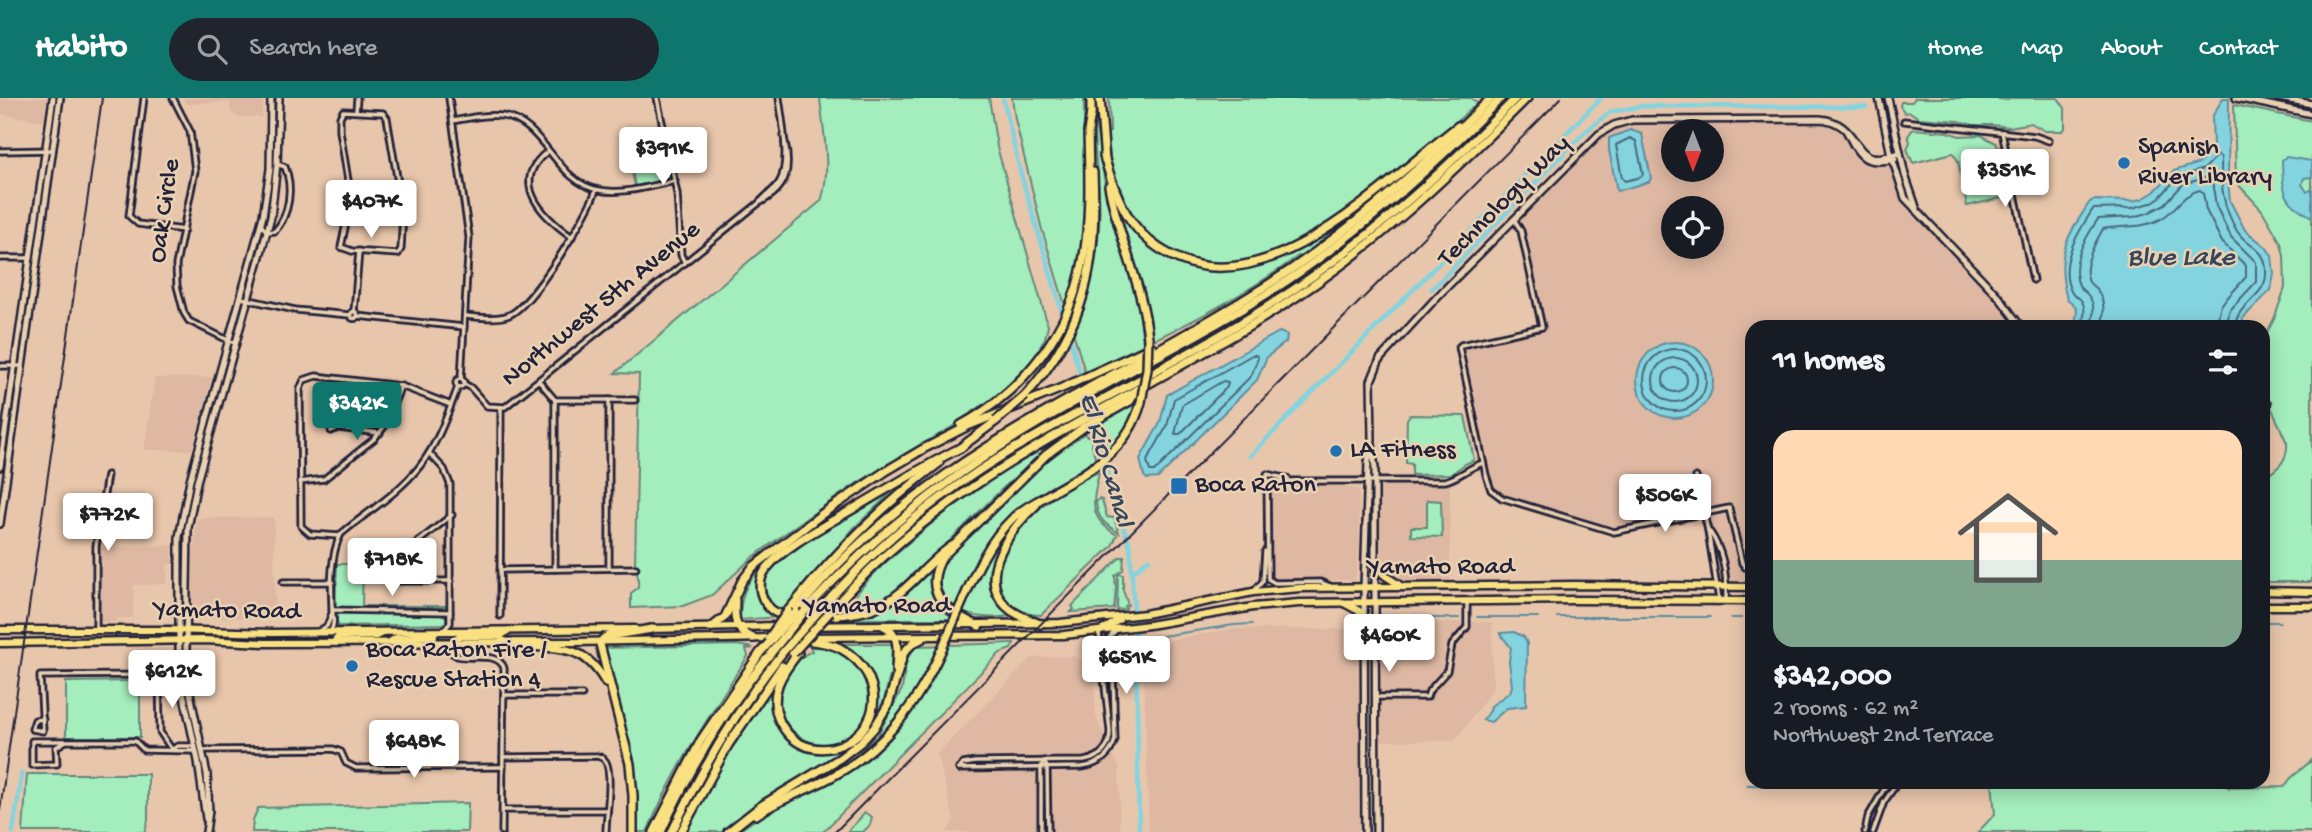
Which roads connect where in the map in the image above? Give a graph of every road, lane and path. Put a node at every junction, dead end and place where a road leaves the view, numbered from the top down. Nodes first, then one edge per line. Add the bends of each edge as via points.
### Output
1 (53, 98) edge
2 (60, 98) edge
3 (144, 98) edge
4 (173, 98) edge
5 (271, 98) edge
6 (279, 98) edge
7 (357, 98) edge
8 (449, 98) edge
9 (657, 98) edge
10 (779, 98) edge
11 (1091, 98) edge
12 (1100, 98) edge
13 (1491, 98) edge
14 (1501, 98) edge
15 (1516, 98) edge
16 (1527, 98) edge
17 (1880, 98) edge
18 (1888, 98) edge
19 (2236, 98) edge
20 (2279, 98) edge
21 (2312, 104) edge
22 (1478, 110) junction
23 (356, 111) junction
24 (1091, 113) junction
25 (2312, 114) edge
26 (453, 121) junction
27 (1904, 121) dead end
28 (2002, 132) junction
29 (2049, 141) dead end
30 (46, 150) junction
31 (53, 150) junction
32 (0, 151) edge
33 (548, 151) junction
34 (1901, 155) junction
35 (1104, 156) junction
36 (1892, 157) junction
37 (278, 164) junction
38 (270, 169) junction
39 (674, 181) junction
40 (596, 190) junction
41 (1919, 213) junction
42 (1514, 219) junction
43 (261, 224) junction
44 (184, 230) junction
45 (267, 232) junction
46 (572, 237) junction
47 (359, 251) junction
48 (0, 258) edge
49 (30, 258) junction
50 (37, 258) junction
51 (685, 263) junction
52 (2034, 281) dead end
53 (240, 298) junction
54 (248, 300) junction
55 (354, 314) junction
56 (465, 316) junction
57 (2016, 320) edge
58 (464, 327) junction
59 (228, 342) junction
60 (236, 344) junction
61 (0, 366) edge
62 (14, 366) junction
63 (22, 366) junction
64 (539, 381) junction
65 (462, 382) junction
66 (1094, 383) junction
67 (401, 386) junction
68 (1075, 398) junction
69 (555, 400) junction
70 (609, 400) junction
71 (635, 400) dead end
72 (211, 402) junction
73 (219, 404) junction
74 (451, 405) junction
75 (500, 408) junction
76 (1102, 408) junction
77 (1082, 419) junction
78 (331, 431) dead end
79 (380, 433) junction
80 (1371, 441) junction
81 (962, 447) junction
82 (923, 449) junction
83 (429, 453) junction
84 (1483, 464) junction
85 (0, 467) edge
86 (107, 475) dead end
87 (1696, 477) dead end
88 (1290, 479) junction
89 (1267, 481) junction
90 (1367, 481) junction
91 (1376, 481) junction
92 (300, 482) junction
93 (1041, 499) junction
94 (1704, 513) junction
95 (452, 515) junction
96 (0, 524) edge
97 (1708, 531) junction
98 (340, 536) junction
99 (952, 546) junction
100 (1266, 549) junction
101 (1375, 563) junction
102 (1745, 567) edge
103 (609, 568) junction
104 (636, 568) dead end
105 (555, 569) junction
106 (500, 570) junction
107 (283, 582) dead end
108 (332, 582) junction
109 (451, 582) junction
110 (1716, 586) junction
111 (1726, 586) junction
112 (1364, 587) junction
113 (1375, 587) junction
114 (1402, 587) junction
115 (1745, 587) edge
116 (1335, 588) junction
117 (2270, 591) edge
118 (1254, 592) junction
119 (2312, 592) edge
120 (736, 596) junction
121 (1722, 600) junction
122 (1467, 601) junction
123 (1745, 601) edge
124 (1364, 602) junction
125 (1376, 602) junction
126 (1342, 603) junction
127 (2270, 606) edge
128 (2312, 606) edge
129 (332, 611) junction
130 (792, 611) junction
131 (450, 612) junction
132 (1127, 616) junction
133 (500, 617) dead end
134 (1364, 617) junction
135 (1040, 624) junction
136 (884, 626) junction
137 (979, 626) junction
138 (712, 627) junction
139 (737, 627) junction
140 (96, 629) junction
141 (652, 629) junction
142 (0, 630) edge
143 (182, 630) junction
144 (1116, 630) junction
145 (438, 631) junction
146 (508, 631) junction
147 (316, 632) junction
148 (330, 632) junction
149 (385, 632) junction
150 (428, 632) junction
151 (1099, 632) junction
152 (896, 637) junction
153 (753, 638) junction
154 (782, 638) junction
155 (923, 638) junction
156 (178, 640) junction
157 (186, 640) junction
158 (601, 641) junction
159 (334, 642) junction
160 (390, 642) junction
161 (453, 642) junction
162 (503, 642) junction
163 (0, 643) edge
164 (264, 643) junction
165 (796, 653) junction
166 (895, 683) junction
167 (504, 695) junction
168 (582, 695) dead end
169 (612, 695) junction
170 (1376, 697) junction
171 (43, 719) dead end
172 (66, 741) junction
173 (1110, 748) junction
174 (198, 749) junction
175 (172, 750) junction
176 (503, 757) junction
177 (1044, 761) junction
178 (503, 767) junction
179 (1041, 767) junction
180 (1047, 767) junction
181 (1884, 789) edge
182 (1893, 789) edge
183 (503, 810) junction
184 (606, 810) junction
185 (1866, 825) junction
186 (206, 829) edge
187 (1873, 830) edge
188 (502, 832) edge
189 (606, 832) edge
190 (633, 832) edge
191 (653, 832) edge
192 (661, 832) edge
193 (673, 832) edge
194 (681, 832) edge
195 (730, 832) edge
196 (1041, 832) edge
197 (1048, 832) edge
198 (1365, 832) edge
199 (1376, 832) edge
200 (1865, 832) edge

1 - 30 street
2 - 31 street
3 - 44 street via 128,212 134,222
4 - 44 street, Oak Circle via 187,122 194,150 195,180
5 - 38 street
6 - 37 street
7 - 23 street
8 - 26 street
9 - 39 street
10 - 51 street, Northwest 5th Avenue via 783,136 778,184
11 - 24 highway
12 - 35 highway
13 - 22 highway
14 - 66 highway via 1407,189 1322,257 1237,312
15 - 76 highway via 1416,196 1325,268
16 - 76 highway via 1425,198 1346,262 1263,318
17 - 36 street
18 - 34 street
19 - 25 street
20 - 21 street
22 - 35 highway via 1395,179 1330,225 1272,258 1235,268 1188,262 1148,240 1121,207
22 - 66 highway via 1425,164 1348,229 1265,287
23 - 47 street via 343,111 339,123 351,199 341,247
23 - 47 street via 383,113 387,118 403,213 398,254
24 - 81 highway, bridge via 1095,231 1077,315 1060,348 1025,396
24 - 82 highway via 1086,241 1072,300 1056,334 1008,393
26 - 33 street via 511,118 531,131
26 - 56 street via 469,237
27 - 28 street
28 - 29 street
28 - 52 street
30 - 31 street
30 - 32 street
30 - 49 street
31 - 50 street
33 - 40 street via 567,174
33 - 46 street via 533,166 531,187 543,214
34 - 36 street, Technology Way
34 - 41 street
35 - 93 highway, bridge via 1147,338 1141,402 1131,429 1116,449 1096,467
36 - 41 street via 1903,195
36 - 42 street, Technology Way via 1876,162 1865,159 1846,129 1820,119 1623,122 1599,134
37 - 38 street
37 - 45 street
37 - 45 street via 287,172 289,198 278,229
38 - 43 street
39 - 40 street
39 - 51 street
40 - 46 street
41 - 57 street
42 - 80 street, Technology Way via 1382,355 1371,381
42 - 84 street via 1521,231 1542,327 1459,346
43 - 45 street
43 - 53 street
44 - 59 street, Oak Circle via 175,273 184,313 193,324
45 - 54 street
46 - 56 street via 513,313 498,318
47 - 55 street
48 - 49 street
49 - 50 street
49 - 62 street
50 - 63 street
51 - 64 street, Northwest 5th Avenue
53 - 54 street
53 - 59 street
54 - 55 street via 295,310
54 - 60 street
55 - 58 street
56 - 58 street
58 - 65 street
59 - 60 street, Oak Circle
59 - 72 street
60 - 73 street
61 - 62 street
62 - 63 street
62 - 85 street
63 - 96 street
64 - 69 street
64 - 75 street, Northwest 5th Avenue
65 - 74 street
65 - 75 street, Northwest 5th Avenue via 487,406
66 - 68 highway
66 - 82 highway via 1071,384
67 - 74 street
67 - 79 street
67 - 92 street via 316,376 304,380 300,390
68 - 130 highway via 990,443 920,493
68 - 192 highway, bridge via 919,503 805,611 714,733
69 - 70 street
69 - 105 street
70 - 71 street
70 - 103 street
72 - 73 street
72 - 143 street via 179,537
73 - 143 street via 189,520
74 - 83 street
75 - 106 street, Northwest 5th Avenue
76 - 77 highway
77 - 99 highway
77 - 165 highway, bridge via 958,496 886,555
77 - 193 highway, bridge via 997,459 928,508 869,559 782,653 723,737
78 - 79 street
79 - 92 street via 324,479
80 - 90 street, Technology Way
80 - 91 street, Technology Way
81 - 99 highway via 828,523 774,561 761,578 762,596 782,615 860,612 891,600
81 - 130 highway via 866,524 823,568
82 - 120 highway via 785,542 750,570
83 - 95 street via 448,476
83 - 98 street via 409,478
84 - 91 street via 1447,481
84 - 94 street via 1489,486 1497,495 1605,531
86 - 140 street via 96,552
87 - 94 street
88 - 89 street
88 - 89 street via 1267,474
88 - 90 street
89 - 100 street
90 - 91 street
90 - 112 street, Technology Way
91 - 101 street, Technology Way
92 - 98 street via 303,528 310,534
93 - 135 highway via 1006,541 994,578 1006,606
93 - 195 highway, bridge via 996,536 912,706 877,745 841,771
94 - 97 street
94 - 102 street via 1729,508
95 - 109 street
95 - 109 street via 390,564 387,572 388,579 396,582
97 - 110 street
97 - 111 street via 1720,550
98 - 108 street via 334,549
99 - 137 highway via 938,566 937,592 951,612
100 - 116 street via 1267,575 1272,582 1320,582
100 - 118 street via 1263,583
101 - 113 street, Technology Way
101 - 114 main road via 1385,578
103 - 104 street
103 - 105 street
105 - 106 street
106 - 133 street, Northwest 5th Avenue
107 - 108 street
108 - 129 street
109 - 131 street
110 - 111 main road, Yamato Road
110 - 114 main road, Yamato Road
110 - 121 street
111 - 115 main road, Yamato Road
111 - 121 street
112 - 113 main road, Yamato Road
112 - 116 main road, Yamato Road
112 - 124 street, Technology Way
113 - 114 main road, Yamato Road
113 - 125 street, Technology Way
116 - 118 main road, Yamato Road
117 - 119 main road
118 - 132 main road, Yamato Road
120 - 138 highway via 725,617
120 - 139 highway
121 - 122 main road, Yamato Road
121 - 123 main road, Yamato Road
122 - 125 main road, Yamato Road
122 - 170 street via 1467,627 1452,645 1447,671 1427,696
124 - 125 main road, Yamato Road
124 - 126 main road, Yamato Road
124 - 134 street, Technology Way
125 - 170 street, Technology Way
126 - 134 main road
126 - 144 main road, Yamato Road via 1254,607
127 - 128 main road
129 - 131 street
129 - 147 street via 327,626
129 - 148 street
130 - 191 highway, bridge via 701,740
131 - 145 street via 449,627
132 - 135 main road, Yamato Road
132 - 151 main road
134 - 198 street, Technology Way
135 - 137 main road, Yamato Road
136 - 137 main road, Yamato Road
136 - 139 main road, Yamato Road
136 - 152 highway
138 - 139 main road, Yamato Road
138 - 141 main road, Yamato Road
139 - 153 highway
140 - 142 main road, Yamato Road
140 - 143 main road, Yamato Road
141 - 146 main road, Yamato Road
141 - 158 highway via 610,635
143 - 147 main road, Yamato Road
143 - 156 street
143 - 157 street
144 - 151 main road, Yamato Road
144 - 173 street via 1109,642 1115,732
145 - 146 main road, Yamato Road
145 - 150 main road, Yamato Road
146 - 161 main road via 501,636 459,636
147 - 148 main road, Yamato Road
148 - 149 main road, Yamato Road
148 - 164 main road via 319,638
149 - 150 main road, Yamato Road
149 - 159 main road via 338,637
150 - 160 main road via 434,636
151 - 155 main road, Yamato Road
151 - 173 street
152 - 154 main road, Yamato Road
152 - 155 main road, Yamato Road
152 - 166 highway
153 - 154 main road, Yamato Road
153 - 158 main road, Yamato Road
154 - 165 highway via 838,647 864,670 872,690 872,710 864,727 846,743 809,746 792,736 780,720 777,688
155 - 166 highway via 904,652
156 - 157 main road, Yamato Road
156 - 163 main road, Yamato Road
156 - 174 street via 181,686
157 - 164 main road, Yamato Road
157 - 174 street
158 - 162 main road, Yamato Road
158 - 169 highway
159 - 160 main road, Yamato Road
159 - 164 main road, Yamato Road
160 - 161 main road, Yamato Road
161 - 162 main road, Yamato Road
161 - 167 street via 452,653 460,658 492,657 502,662
162 - 169 highway via 574,652 596,667
165 - 194 highway via 736,732
166 - 195 highway via 882,716 861,742 768,801
167 - 168 street
167 - 176 street
169 - 190 highway via 630,764
170 - 199 street, Technology Way
171 - 175 street via 40,676 151,672 159,676 160,732
172 - 172 street via 32,741 32,765 57,764 56,747
172 - 175 street via 135,741 144,750
173 - 177 street via 1089,761
173 - 180 street via 1107,756 1093,765
174 - 175 street via 178,746
174 - 178 street via 333,749 356,768
174 - 186 street
176 - 178 street
176 - 184 street via 600,757 608,769
177 - 179 street
177 - 179 street via 975,762 959,769
177 - 180 street
178 - 183 street
179 - 180 street
179 - 196 street
180 - 197 street
181 - 185 street
182 - 187 street
183 - 184 street
183 - 188 street
184 - 189 street
185 - 187 street
185 - 200 street

